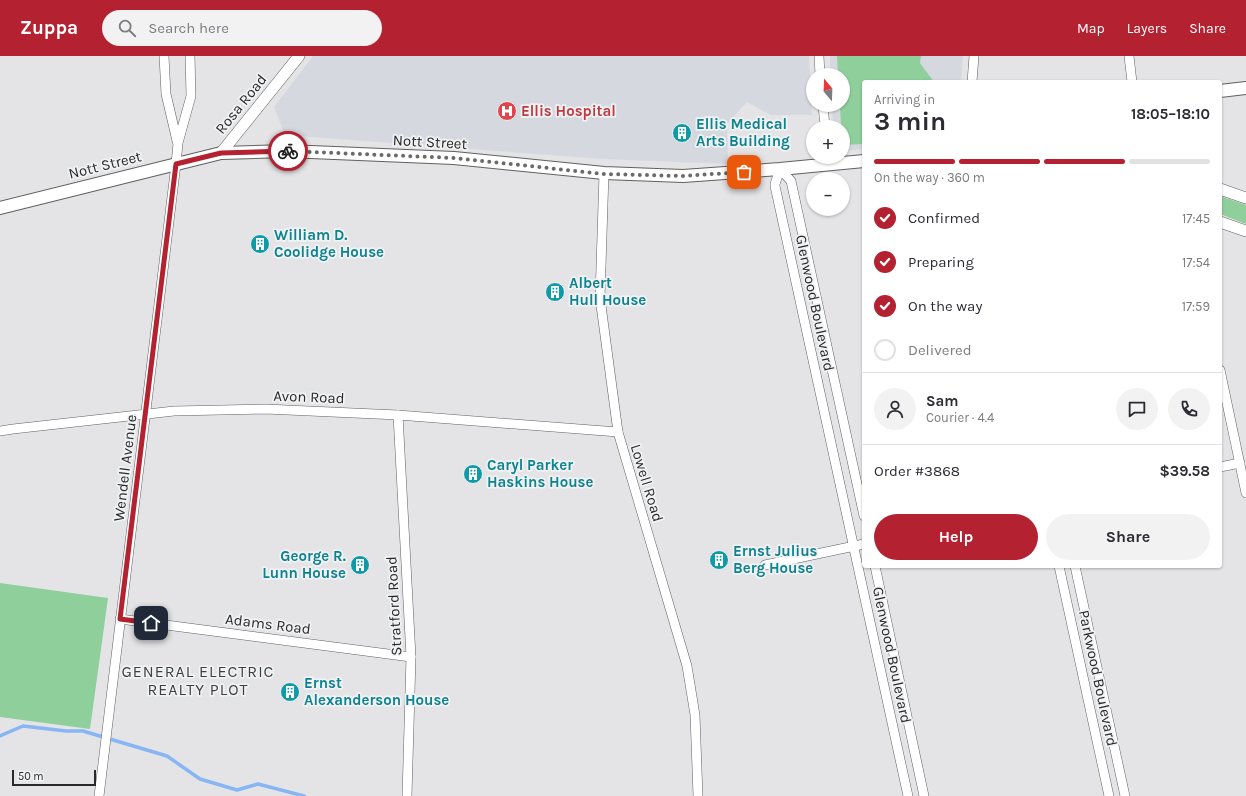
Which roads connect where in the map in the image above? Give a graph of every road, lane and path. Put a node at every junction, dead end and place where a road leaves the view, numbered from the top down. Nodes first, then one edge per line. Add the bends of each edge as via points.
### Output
1 (164, 56) edge
2 (190, 56) edge
3 (299, 56) edge
4 (819, 56) edge
5 (974, 56) edge
6 (1129, 56) edge
7 (820, 68) edge
8 (972, 80) edge
9 (1132, 80) edge
10 (1246, 88) edge
11 (1222, 91) edge
12 (178, 143) junction
13 (221, 153) junction
14 (850, 160) edge
15 (862, 160) edge
16 (176, 164) junction
17 (807, 164) edge
18 (780, 169) junction
19 (604, 174) junction
20 (1222, 190) edge
21 (1246, 198) edge
22 (0, 208) edge
23 (1222, 223) edge
24 (1246, 231) edge
25 (1222, 379) edge
26 (145, 415) junction
27 (398, 415) junction
28 (0, 431) edge
29 (618, 432) junction
30 (1240, 463) junction
31 (1222, 467) edge
32 (1246, 493) edge
33 (862, 507) edge
34 (862, 544) edge
35 (854, 546) junction
36 (765, 565) dead end
37 (875, 568) edge
38 (1059, 568) edge
39 (1075, 568) edge
40 (120, 619) junction
41 (412, 658) junction
42 (99, 796) edge
43 (407, 796) edge
44 (698, 796) edge
45 (908, 796) edge
46 (924, 796) edge
47 (1109, 796) edge
48 (1125, 796) edge

1 - 12 street, Wendell Avenue via 166,94
2 - 12 street, Wendell Avenue via 191,96
3 - 13 street, Rosa Road
4 - 7 street
5 - 8 street
6 - 9 street
10 - 11 main road
12 - 16 street, Wendell Avenue
13 - 16 main road, Nott Street
13 - 19 main road, Nott Street via 287,150 454,158
14 - 15 main road, Nott Street
16 - 22 main road, Nott Street
16 - 26 street, Wendell Avenue
17 - 18 main road, Nott Street
18 - 19 main road, Nott Street via 683,176
18 - 33 street, Glenwood Boulevard via 792,181
18 - 35 street, Glenwood Boulevard via 774,184
19 - 29 street, Lowell Road via 600,298
20 - 21 street
23 - 24 street
25 - 30 street
26 - 27 street, Avon Road via 174,411 265,409
26 - 28 street, Avon Road
26 - 40 street, Wendell Avenue
27 - 29 street, Avon Road
27 - 41 street, Stratford Road
29 - 44 street, Lowell Road via 687,666 695,715
30 - 31 street
30 - 32 street
34 - 35 street
35 - 36 street
35 - 45 street, Glenwood Boulevard
37 - 46 street, Glenwood Boulevard
38 - 47 street, Parkwood Boulevard
39 - 48 street, Parkwood Boulevard
40 - 41 street, Adams Road
40 - 42 street, Wendell Avenue
41 - 43 street, Stratford Road

